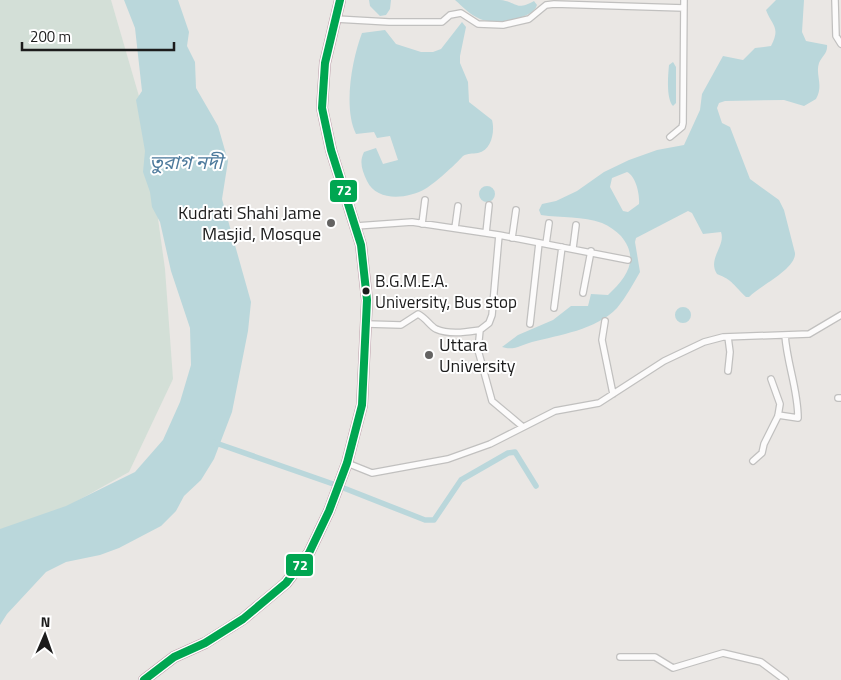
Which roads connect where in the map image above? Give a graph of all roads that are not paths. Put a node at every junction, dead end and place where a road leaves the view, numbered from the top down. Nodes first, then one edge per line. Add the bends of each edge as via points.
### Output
1 (340, 0) edge
2 (684, 0) edge
3 (835, 0) edge
4 (684, 8) junction
5 (336, 19) junction
6 (841, 44) edge
7 (670, 137) dead end
8 (425, 200) dead end
9 (489, 205) dead end
10 (458, 206) dead end
11 (516, 210) dead end
12 (549, 222) dead end
13 (422, 224) junction
14 (576, 225) dead end
15 (356, 226) junction
16 (455, 228) junction
17 (486, 233) junction
18 (500, 235) junction
19 (512, 238) junction
20 (539, 243) junction
21 (546, 244) junction
22 (562, 246) junction
23 (573, 248) junction
24 (591, 251) junction
25 (628, 260) dead end
26 (583, 293) dead end
27 (554, 308) dead end
28 (841, 315) edge
29 (605, 321) dead end
30 (367, 324) junction
31 (530, 324) dead end
32 (480, 330) junction
33 (728, 336) junction
34 (785, 336) junction
35 (728, 371) dead end
36 (771, 379) dead end
37 (613, 394) junction
38 (778, 415) junction
39 (523, 427) junction
40 (753, 461) dead end
41 (346, 466) junction
42 (620, 657) dead end
43 (144, 680) edge
44 (785, 680) edge

1 - 5 highway
2 - 4 street
3 - 6 street via 836,36
4 - 5 street via 554,4 546,5 528,19 503,25 478,24 461,13 450,15 442,22
4 - 7 street via 683,123
5 - 15 highway via 325,63 322,108 331,150
8 - 13 street
9 - 17 street
10 - 16 street
11 - 19 street
12 - 21 street
13 - 15 street
13 - 16 street
14 - 23 street
15 - 30 highway via 365,274
16 - 17 street
17 - 18 street
18 - 19 street
18 - 32 street via 492,315 489,323
19 - 20 street
20 - 21 street
20 - 31 street
21 - 22 street
22 - 23 street
22 - 27 street
23 - 24 street
24 - 25 street
24 - 26 street
28 - 34 street via 809,334
29 - 37 street via 602,340
30 - 32 street via 401,325 418,314 435,328 448,332
30 - 41 highway via 362,405
32 - 39 street via 478,350 492,401
33 - 34 street
33 - 35 street
33 - 37 street via 704,342 664,361
34 - 38 street via 788,363 798,398 798,418
36 - 38 street via 780,404
37 - 39 street via 599,403 560,410
38 - 40 street via 762,453
39 - 41 street via 490,444 423,465 372,473
41 - 43 highway via 309,553 286,583 244,620 174,657
42 - 44 street via 655,657 673,668 723,653 761,662

